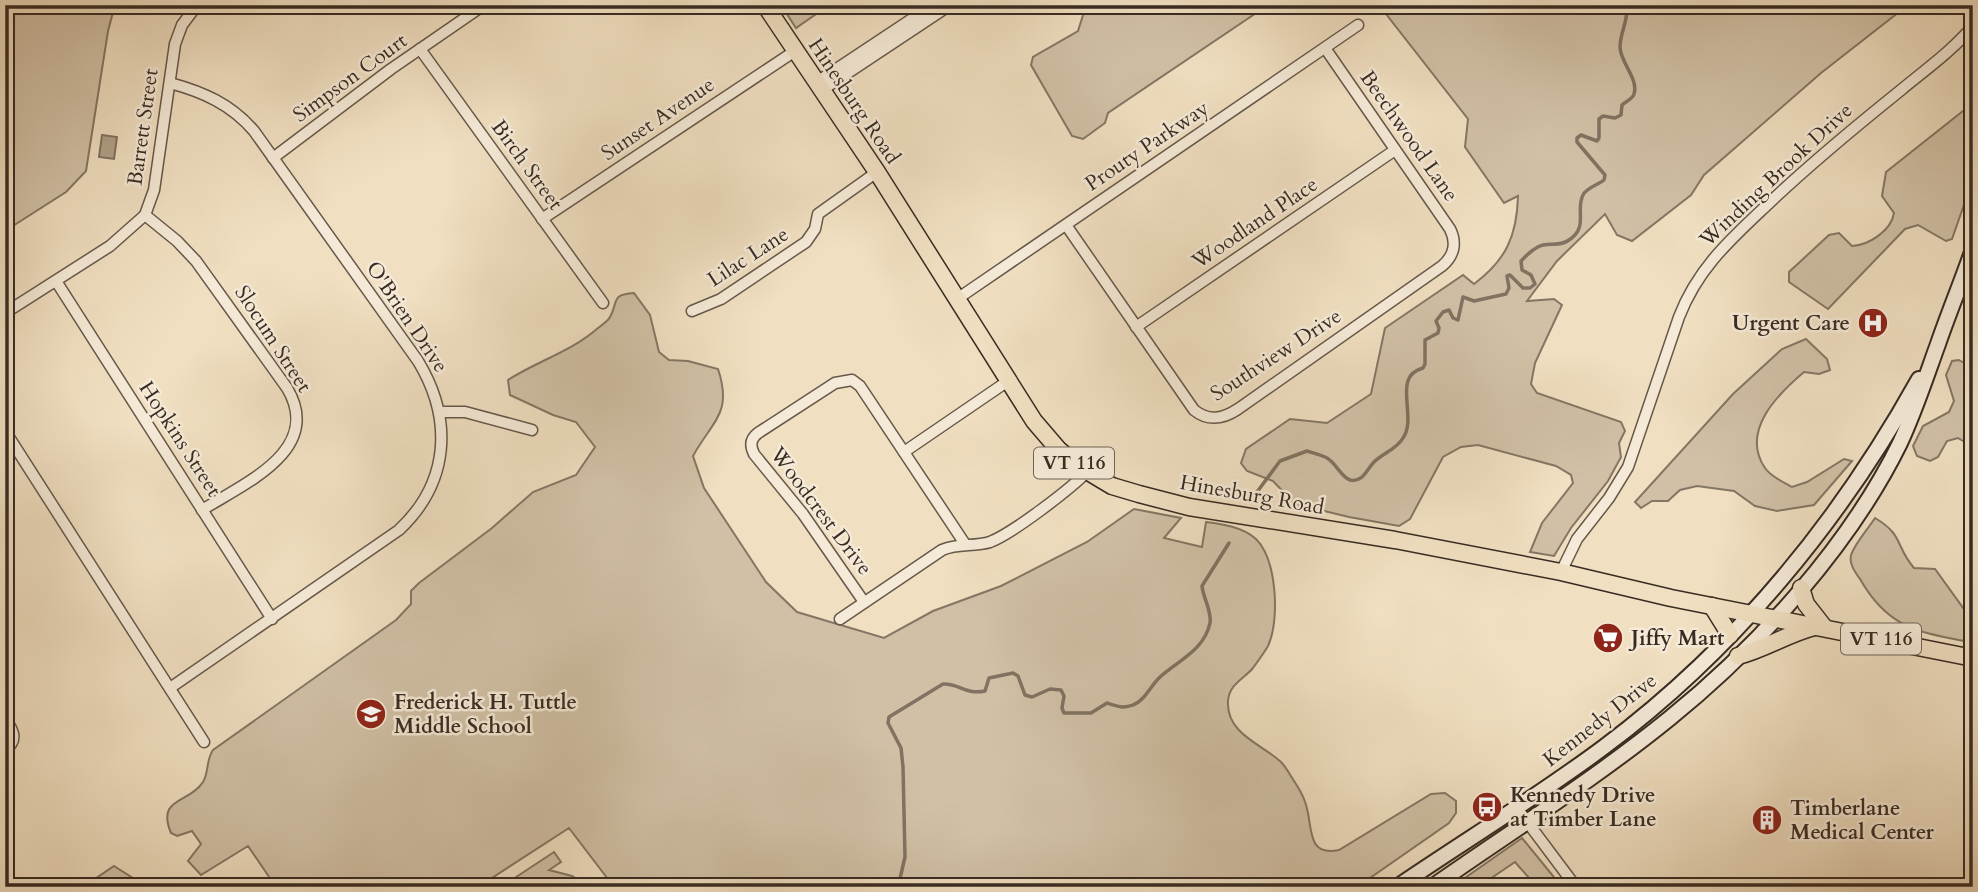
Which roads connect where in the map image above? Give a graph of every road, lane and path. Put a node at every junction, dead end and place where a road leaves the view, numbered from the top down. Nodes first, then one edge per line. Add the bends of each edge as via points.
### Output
1 (197, 5) edge
2 (484, 5) edge
3 (765, 5) edge
4 (933, 5) edge
5 (950, 5) edge
6 (1358, 25) dead end
7 (1973, 26) edge
8 (1325, 48) junction
9 (420, 49) junction
10 (795, 51) junction
11 (170, 83) junction
12 (820, 86) junction
13 (1395, 150) junction
14 (273, 158) junction
15 (877, 172) junction
16 (145, 215) junction
17 (542, 219) junction
18 (1066, 225) junction
19 (1454, 249) joint
20 (1973, 249) edge
21 (56, 281) junction
22 (957, 299) junction
23 (603, 303) dead end
24 (692, 311) dead end
25 (5, 313) edge
26 (1136, 327) junction
27 (1938, 344) junction
28 (1008, 381) junction
29 (440, 412) junction
30 (532, 430) dead end
31 (5, 431) edge
32 (904, 452) junction
33 (1087, 472) junction
34 (202, 510) junction
35 (965, 544) junction
36 (1560, 572) junction
37 (1801, 588) junction
38 (864, 602) junction
39 (1712, 606) junction
40 (1751, 613) junction
41 (1774, 618) junction
42 (272, 619) junction
43 (840, 619) dead end
44 (1821, 627) junction
45 (1730, 635) junction
46 (1738, 656) junction
47 (1973, 658) edge
48 (170, 688) junction
49 (5, 718) edge
50 (204, 742) dead end
51 (5, 750) edge
52 (1516, 807) junction
53 (1527, 821) junction
54 (1397, 887) edge
55 (1432, 887) edge
56 (1576, 887) edge

1 - 11 street, Barrett Street via 178,34
2 - 9 street, Simpson Court
3 - 10 main road, Hinesburg Road / VT 116
4 - 12 street
5 - 12 street
6 - 8 street, Prouty Parkway
7 - 36 street, Winding Brook Drive via 1800,173 1703,271 1679,317 1628,467 1577,539
8 - 13 street, Beechwood Lane
8 - 18 street, Prouty Parkway
9 - 14 street, Simpson Court
9 - 17 street, Birch Street
10 - 12 main road, Hinesburg Road / VT 116
10 - 17 street, Sunset Avenue
11 - 14 street, O'Brien Drive via 202,93 231,110
11 - 16 street, Barrett Street via 154,190
12 - 15 main road, Hinesburg Road / VT 116
13 - 19 street, Beechwood Lane via 1450,229
13 - 26 street, Woodland Place
14 - 29 street, O'Brien Drive via 418,361
15 - 22 main road, Hinesburg Road / VT 116
15 - 24 street, Lilac Lane via 818,214 806,242 722,299
16 - 21 street, Barrett Street via 110,246
16 - 34 street, Slocum Street via 204,271 287,388 297,416 294,436 283,454 261,474
17 - 23 street, Birch Street
18 - 22 street, Prouty Parkway
18 - 26 street, Southview Drive
19 - 26 street, Southview Drive via 1442,266 1238,409 1218,418 1194,410
20 - 27 main road, Kennedy Drive
21 - 25 street, Barrett Street
21 - 34 street, Hopkins Street
22 - 28 main road, Hinesburg Road / VT 116
27 - 37 main road, Kennedy Drive via 1917,405 1880,479
27 - 40 main road, Kennedy Drive via 1865,469 1803,555
28 - 32 street
28 - 33 main road, Hinesburg Road / VT 116 via 1042,431
29 - 30 street via 465,412
29 - 42 street, O'Brien Drive via 437,469 414,515 389,538
31 - 48 street
32 - 35 street, Woodcrest Drive
32 - 38 street, Woodcrest Drive via 857,382 846,379 752,440 754,454 803,514
33 - 35 street via 998,538
33 - 36 main road, Hinesburg Road / VT 116 via 1126,491 1189,507
34 - 42 street, Hopkins Street
35 - 38 street via 937,552
36 - 39 main road, Hinesburg Road / VT 116
37 - 41 main road, Kennedy Drive
37 - 44 main road
38 - 43 street
39 - 40 main road, Hinesburg Road / VT 116
39 - 45 main road
40 - 41 main road, Hinesburg Road / VT 116
40 - 45 main road, Kennedy Drive
41 - 44 main road, Hinesburg Road / VT 116
41 - 46 main road, Kennedy Drive
42 - 48 street, O'Brien Drive
44 - 46 main road
44 - 47 main road, Hinesburg Road / VT 116
45 - 52 main road, Kennedy Drive via 1641,717
46 - 53 main road, Kennedy Drive via 1671,718
48 - 50 street
49 - 51 street via 15,738
52 - 53 street
52 - 54 main road, Kennedy Drive
53 - 55 main road, Kennedy Drive
53 - 56 street

